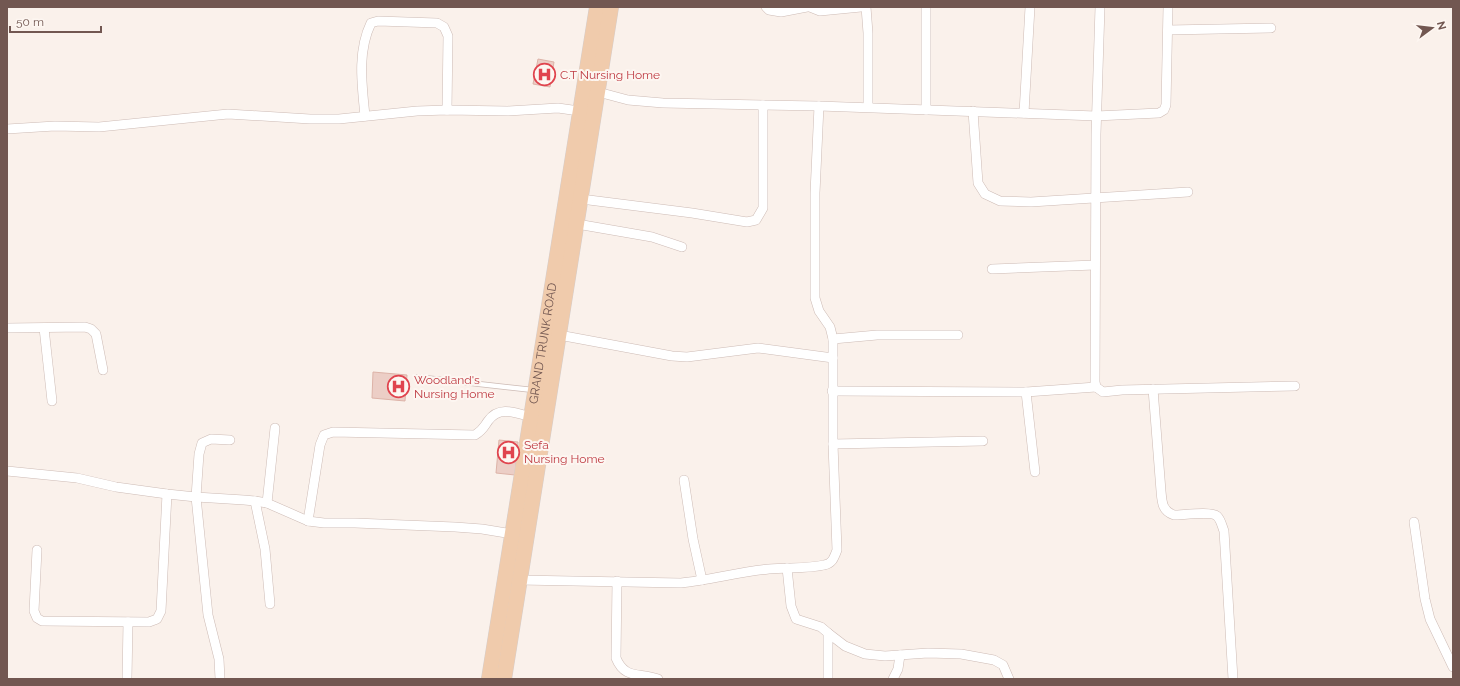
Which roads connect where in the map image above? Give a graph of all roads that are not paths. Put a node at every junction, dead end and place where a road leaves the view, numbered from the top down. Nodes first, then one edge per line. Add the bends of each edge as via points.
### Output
1 (597, 7) edge
2 (611, 7) edge
3 (766, 7) edge
4 (808, 7) edge
5 (861, 7) edge
6 (866, 7) edge
7 (926, 7) edge
8 (1030, 7) edge
9 (1100, 7) edge
10 (1168, 7) edge
11 (1271, 28) dead end
12 (1168, 30) junction
13 (598, 92) junction
14 (763, 105) junction
15 (819, 106) junction
16 (868, 107) junction
17 (447, 110) junction
18 (926, 110) junction
19 (580, 111) junction
20 (973, 111) junction
21 (1024, 113) junction
22 (365, 116) junction
23 (1096, 116) junction
24 (7, 129) edge
25 (1188, 192) dead end
26 (581, 199) junction
27 (1095, 199) junction
28 (577, 224) junction
29 (682, 247) dead end
30 (1095, 265) junction
31 (992, 269) dead end
32 (7, 328) edge
33 (44, 328) junction
34 (559, 335) junction
35 (958, 335) dead end
36 (833, 339) junction
37 (833, 358) junction
38 (103, 370) dead end
39 (418, 377) dead end
40 (1295, 386) dead end
41 (1096, 387) junction
42 (536, 390) junction
43 (1154, 390) junction
44 (832, 391) junction
45 (1026, 392) junction
46 (52, 401) dead end
47 (531, 417) junction
48 (275, 428) dead end
49 (230, 440) dead end
50 (983, 441) dead end
51 (833, 444) junction
52 (7, 471) edge
53 (1036, 472) dead end
54 (684, 480) dead end
55 (167, 494) junction
56 (196, 497) junction
57 (255, 501) junction
58 (267, 503) junction
59 (308, 521) junction
60 (1414, 522) dead end
61 (512, 534) junction
62 (37, 550) dead end
63 (787, 568) junction
64 (519, 580) junction
65 (702, 580) junction
66 (617, 581) junction
67 (270, 604) dead end
68 (128, 622) junction
69 (828, 633) junction
70 (900, 655) junction
71 (1453, 667) edge
72 (128, 679) edge
73 (220, 679) edge
74 (489, 679) edge
75 (504, 679) edge
76 (658, 679) edge
77 (828, 679) edge
78 (893, 679) edge
79 (1009, 679) edge
80 (1233, 679) edge

1 - 19 main road, GRAND TRUNK ROAD
2 - 13 main road, GRAND TRUNK ROAD
3 - 4 street via 782,12
4 - 5 street via 820,11
6 - 16 street
7 - 18 street
8 - 21 street
9 - 23 street
10 - 12 street
11 - 12 street
12 - 23 street via 1164,110 1159,114
13 - 14 street via 628,100 663,103
13 - 26 main road, GRAND TRUNK ROAD
14 - 15 street
14 - 26 street via 763,208 756,220 747,222
15 - 16 street
15 - 36 street via 815,193 815,298
16 - 18 street
17 - 19 street via 508,111 558,108
17 - 22 street
17 - 22 street via 448,36 444,27 437,23 378,21 371,23 367,32 362,59
18 - 20 street
19 - 42 main road, GRAND TRUNK ROAD
20 - 21 street
20 - 27 street via 978,182 985,194 1000,201
21 - 23 street
22 - 24 street via 310,119 228,114 99,127
23 - 27 street
25 - 27 street
26 - 28 main road, GRAND TRUNK ROAD
27 - 30 street
28 - 29 street via 652,237
28 - 34 main road, GRAND TRUNK ROAD
30 - 31 street
30 - 41 street
32 - 33 street
33 - 38 street via 91,329 96,334
33 - 46 street
34 - 37 street via 672,356 687,357 758,348
34 - 64 main road, GRAND TRUNK ROAD
35 - 36 street via 876,335
36 - 37 street
37 - 44 street
39 - 42 lane
40 - 43 street
41 - 43 street via 1103,392
41 - 45 street
42 - 47 main road, GRAND TRUNK ROAD
43 - 80 street via 1165,509 1174,515 1217,516 1224,531
44 - 45 street
44 - 51 street
45 - 53 street
47 - 59 street via 504,411 494,414 483,430 475,434 332,432 324,435 320,445
47 - 61 main road, GRAND TRUNK ROAD
48 - 58 street
49 - 56 street via 211,439 202,443
50 - 51 street
51 - 63 street via 837,550 833,560 825,565
52 - 55 street via 77,478 116,487
54 - 65 street
55 - 56 street
55 - 68 street via 161,611 157,619 149,622
56 - 57 street
56 - 73 street via 208,615 219,659
57 - 58 street
57 - 67 street via 265,549
58 - 59 street
59 - 61 street via 462,527
60 - 71 street via 1430,619
61 - 74 main road, GRAND TRUNK ROAD
62 - 68 street via 34,610 36,618 42,621
63 - 65 street via 749,571
63 - 69 street via 791,606 796,618 821,627
64 - 66 street
64 - 75 main road, GRAND TRUNK ROAD
65 - 66 street via 681,583
66 - 76 street via 616,658 622,669 628,673
68 - 72 street
69 - 70 street via 845,646 865,654
69 - 77 street
70 - 78 street
70 - 79 street via 961,654 994,660 1003,665

